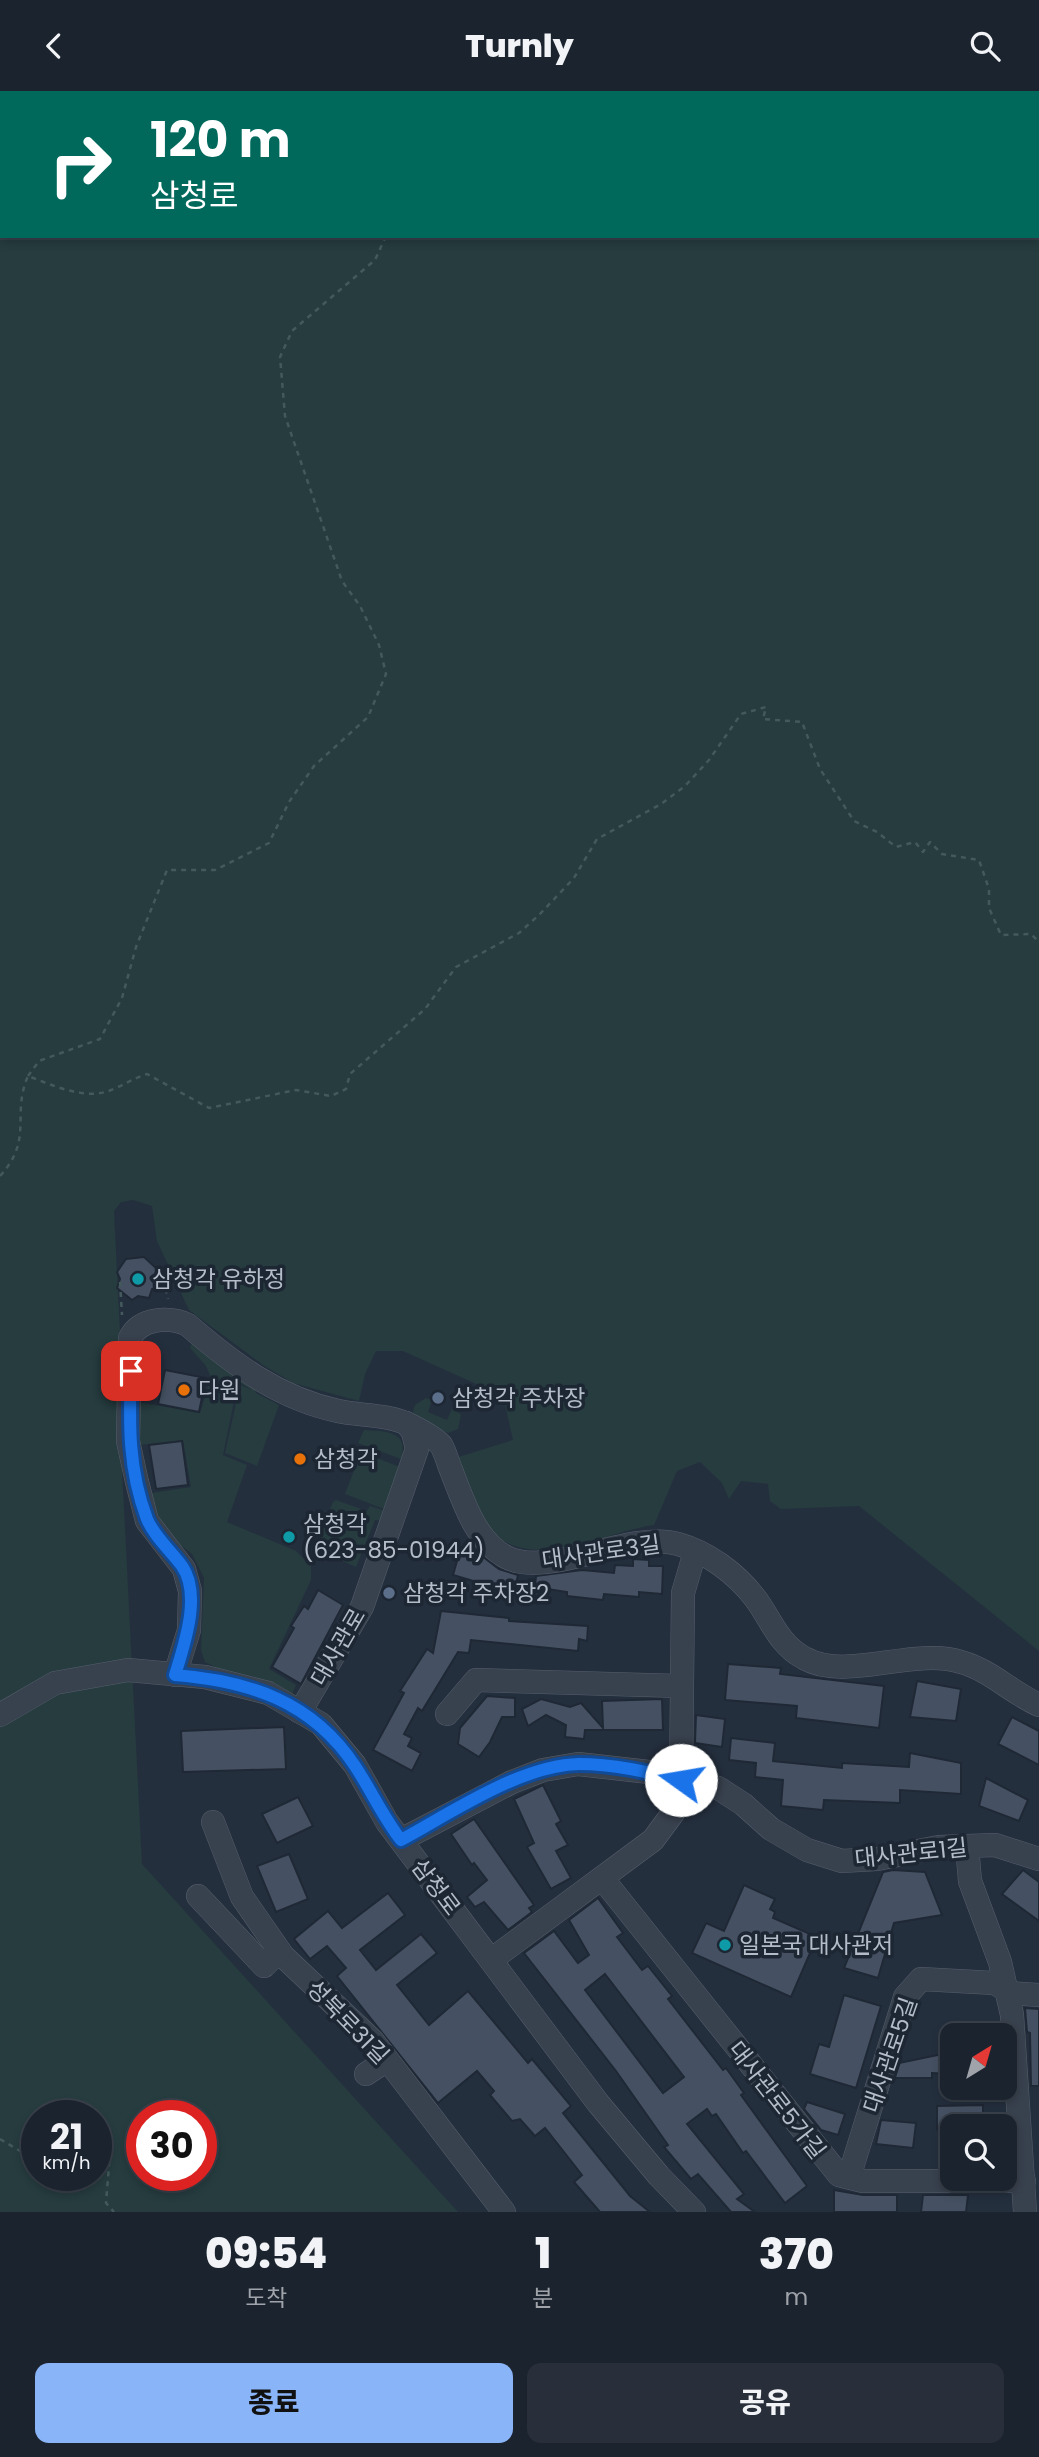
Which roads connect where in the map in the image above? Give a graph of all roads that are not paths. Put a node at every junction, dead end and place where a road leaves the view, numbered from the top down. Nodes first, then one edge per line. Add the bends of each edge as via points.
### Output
1 (406, 1423) junction
2 (695, 1552) junction
3 (175, 1675) junction
4 (680, 1686) junction
5 (1039, 1705) edge
6 (300, 1712) junction
7 (447, 1714) dead end
8 (0, 1715) edge
9 (681, 1780) junction
10 (213, 1822) dead end
11 (401, 1840) junction
12 (967, 1846) junction
13 (1039, 1859) edge
14 (602, 1878) junction
15 (198, 1896) dead end
16 (279, 1951) junction
17 (491, 1960) junction
18 (1007, 1991) junction
19 (1039, 1995) edge
20 (387, 2060) junction
21 (366, 2074) dead end
22 (849, 2178) junction
23 (1024, 2181) junction
24 (504, 2212) edge
25 (694, 2212) edge
26 (1025, 2212) edge

1 - 2 street, 대사관로3길 via 441,1446 483,1538 507,1558 535,1563 656,1541
1 - 3 street, 대사관로3길 via 337,1411 259,1382 180,1321 136,1326 130,1338 128,1441 147,1521 184,1569 190,1591 190,1630
1 - 6 street, 대사관로 via 417,1449 362,1607
2 - 4 street, 대사관로3길 via 683,1593
2 - 5 street, 대사관로3길 via 725,1567 755,1597 780,1640 804,1659 831,1667 929,1657 961,1662
3 - 6 street, 삼청로 via 205,1677 268,1693
3 - 8 street, 삼청로 via 128,1670 55,1683
4 - 7 street via 476,1680
4 - 9 street, 대사관로3길
6 - 11 street, 삼청로 via 321,1724 355,1765
9 - 11 street, 대사관로1길 via 578,1764 543,1770
9 - 12 street, 대사관로1길 via 718,1788 807,1850 842,1860
9 - 14 street, 대사관로3길 via 673,1814 653,1840
10 - 16 street, 성북로31길 via 242,1896
11 - 17 street, 삼청로
12 - 13 street, 대사관로1길 via 995,1845
12 - 18 street via 970,1881
14 - 17 street, 대사관로3길
14 - 22 street, 대사관로5가길 via 830,2166
15 - 16 street via 264,1966
16 - 20 street, 성북로31길
17 - 25 street, 삼청로 via 598,2103
18 - 19 street
18 - 22 street, 대사관로5길 via 994,1983 921,1979 905,1997
18 - 23 street
20 - 21 street
20 - 24 street, 성북로31길
22 - 23 street
23 - 26 street

